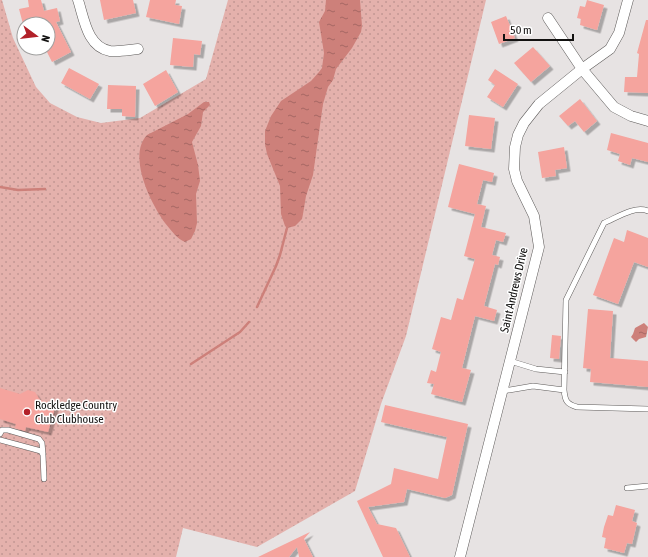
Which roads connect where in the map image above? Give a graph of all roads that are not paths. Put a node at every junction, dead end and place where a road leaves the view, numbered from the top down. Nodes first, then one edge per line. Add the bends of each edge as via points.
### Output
1 (78, 0) edge
2 (628, 0) edge
3 (548, 18) dead end
4 (138, 49) dead end
5 (582, 69) junction
6 (648, 121) edge
7 (648, 211) edge
8 (510, 362) junction
9 (565, 372) junction
10 (564, 390) junction
11 (503, 391) junction
12 (648, 408) edge
13 (0, 434) edge
14 (0, 440) edge
15 (43, 455) junction
16 (44, 480) dead end
17 (648, 486) edge
18 (627, 488) dead end
19 (460, 557) edge

1 - 4 street via 90,37 98,45 110,51
2 - 5 street, Saint Andrews Drive via 620,33 610,49
3 - 5 street
5 - 6 street via 614,107
5 - 8 street, Saint Andrews Drive via 534,108 524,123 514,147 514,170 534,216 539,247
7 - 9 lane via 636,209 604,223 566,300
8 - 9 lane via 536,369
8 - 11 street, Saint Andrews Drive
9 - 10 lane
10 - 11 lane via 533,386
10 - 12 lane via 570,406
11 - 19 street, Saint Andrews Drive
13 - 15 lane via 2,430 8,430 39,439
14 - 15 lane via 38,449
15 - 16 lane
17 - 18 lane

